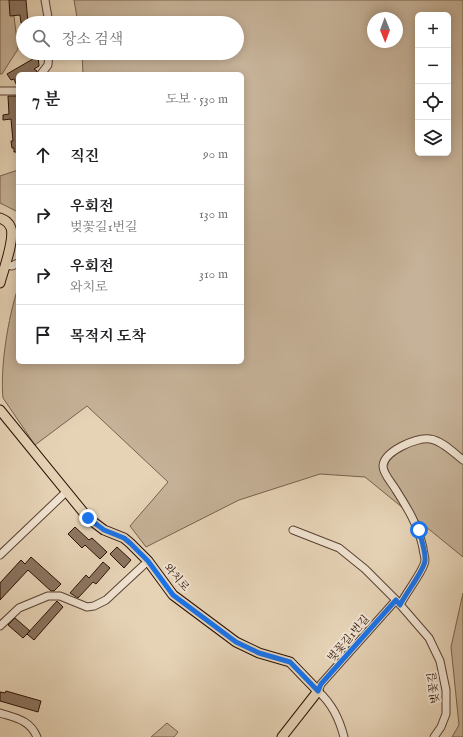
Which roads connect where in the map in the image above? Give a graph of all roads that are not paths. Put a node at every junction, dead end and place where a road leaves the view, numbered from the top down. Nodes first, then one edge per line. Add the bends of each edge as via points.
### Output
1 (45, 0) edge
2 (48, 16) edge
3 (48, 60) edge
4 (43, 72) edge
5 (0, 91) edge
6 (16, 91) edge
7 (0, 218) edge
8 (16, 264) edge
9 (5, 265) junction
10 (0, 283) edge
11 (1, 412) edge
12 (463, 460) edge
13 (66, 492) junction
14 (293, 530) dead end
15 (0, 555) edge
16 (148, 561) junction
17 (398, 602) junction
18 (0, 626) edge
19 (318, 691) junction
20 (0, 713) edge
21 (37, 737) edge
22 (282, 737) edge
23 (344, 737) edge
24 (434, 737) edge

1 - 2 street
3 - 4 street
5 - 6 street
7 - 9 main road via 7,221 12,237
8 - 9 street
9 - 10 main road
11 - 13 main road, 와치로
12 - 17 street, 벚꽃길1번길 via 430,438 403,445 386,456 383,466 385,472 419,530 425,560 422,569
13 - 15 street
13 - 16 main road, 와치로 via 88,518 104,530 124,538
14 - 17 street, 벚꽃길 via 339,548 365,569
16 - 18 street via 98,604 87,607 60,596 48,596 19,608
16 - 19 main road, 와치로 via 173,595 236,642 259,653 290,662
17 - 19 street, 벚꽃길1번길 via 321,684
17 - 24 street, 벚꽃길 via 429,638 444,676 446,714
19 - 22 main road
19 - 23 street via 329,702 339,720
20 - 21 street via 25,721 33,728

